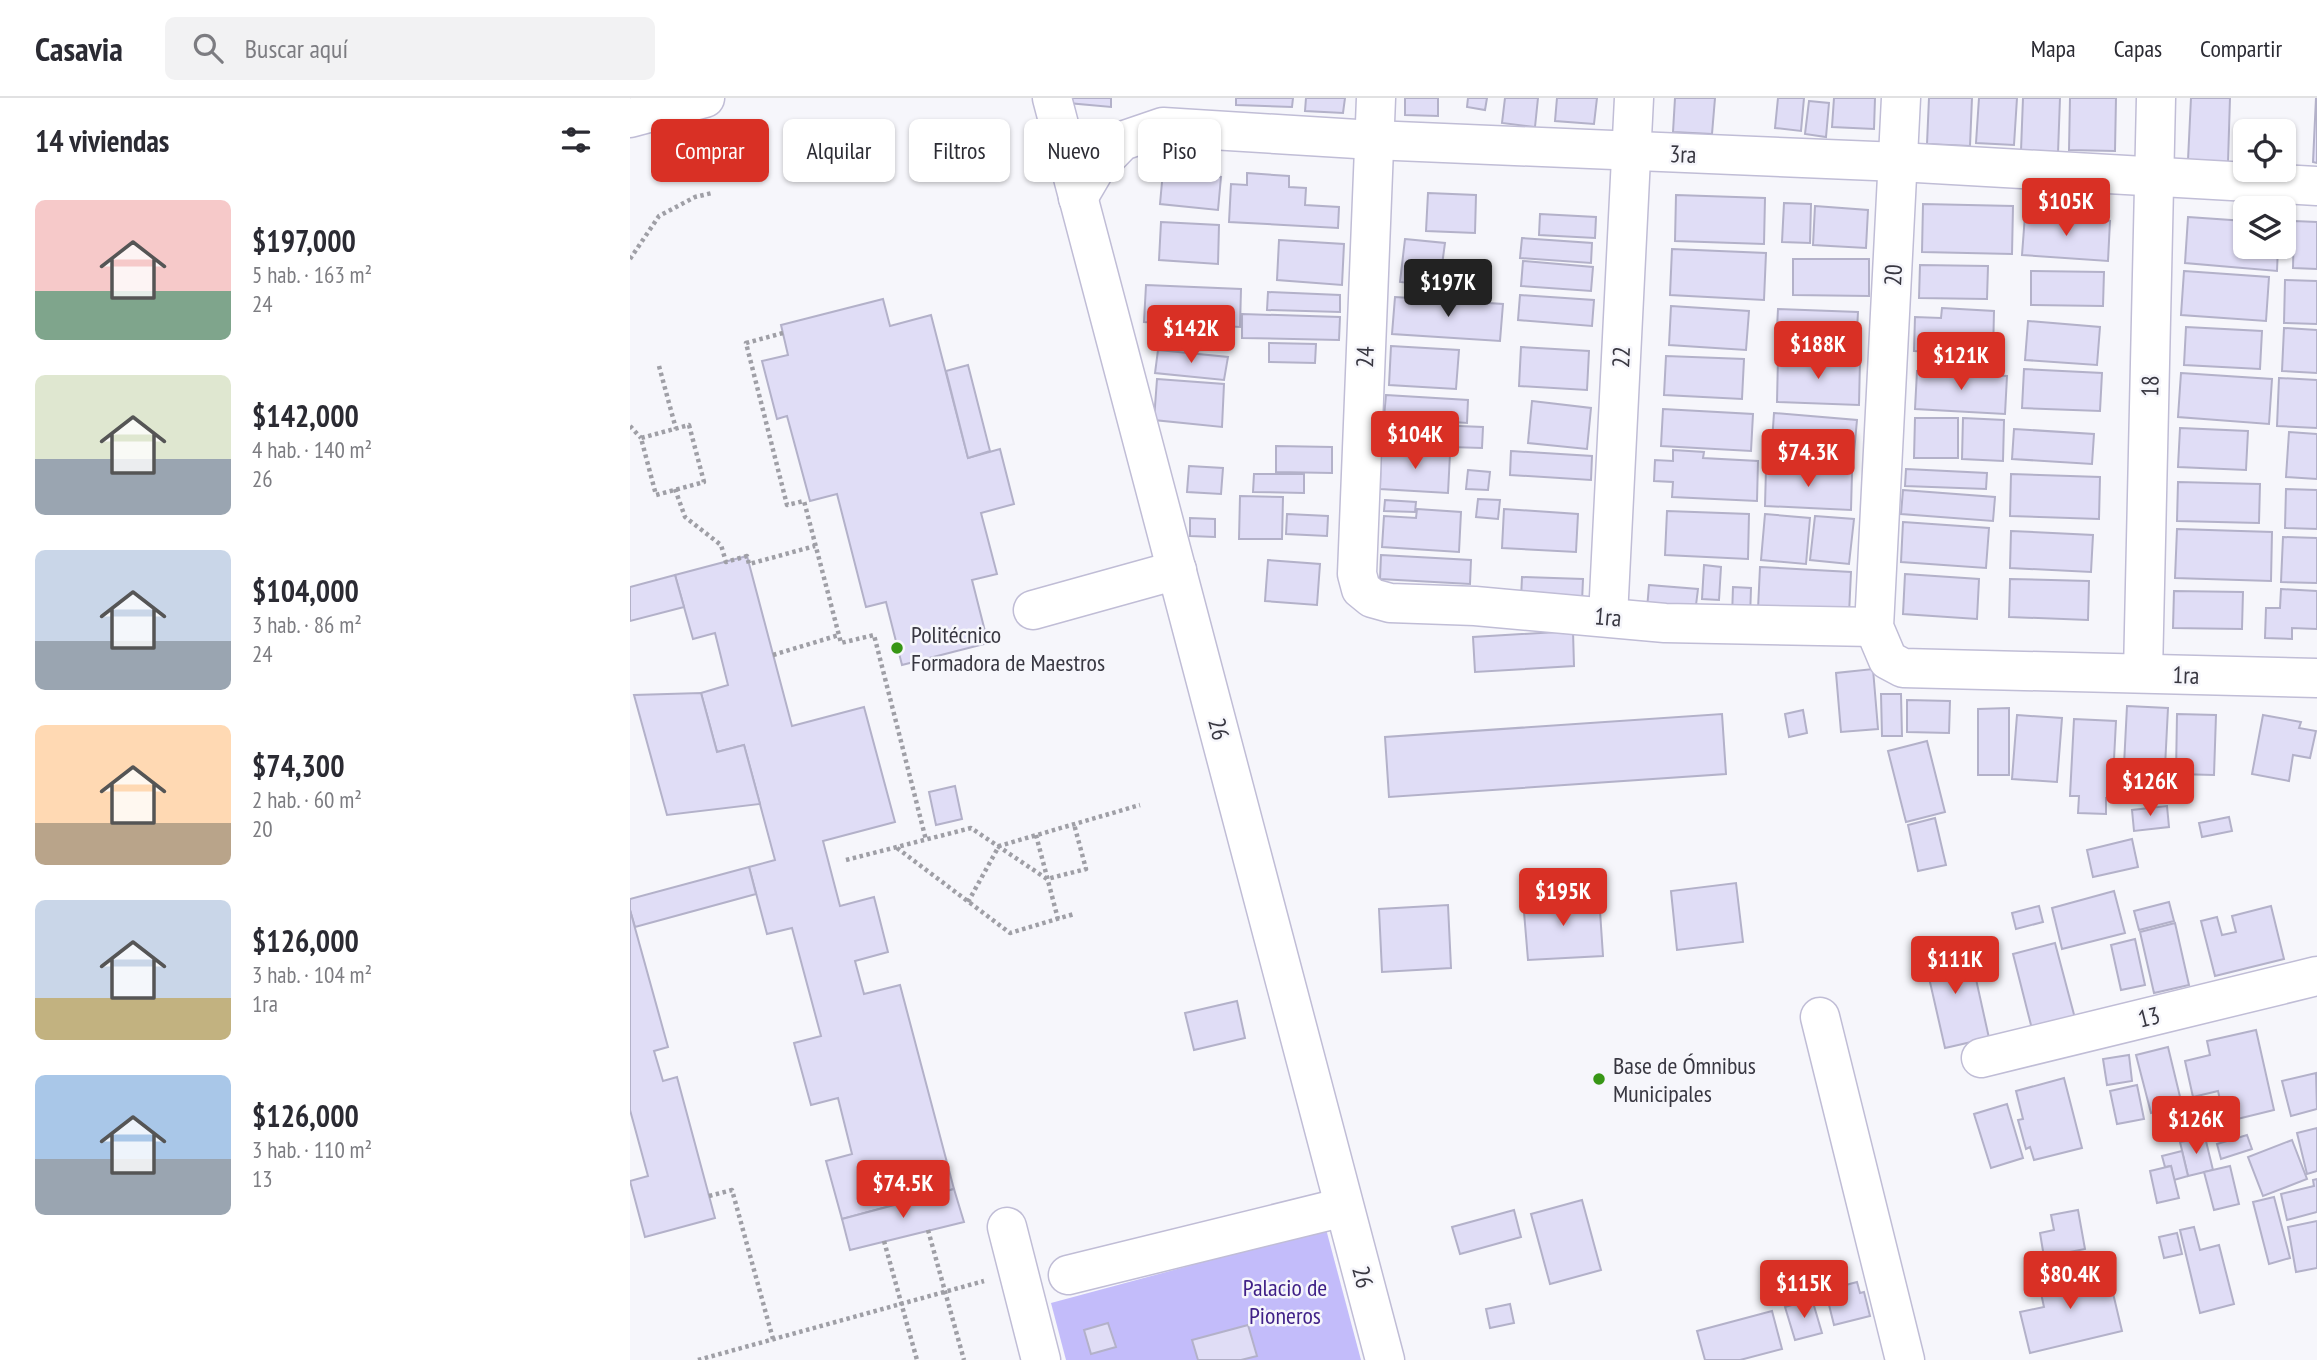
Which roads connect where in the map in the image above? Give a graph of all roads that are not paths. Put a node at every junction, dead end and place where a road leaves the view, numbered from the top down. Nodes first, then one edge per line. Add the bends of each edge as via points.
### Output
1 (705, 98) edge
2 (1052, 98) edge
3 (1376, 98) edge
4 (1634, 98) edge
5 (1901, 98) edge
6 (2156, 98) edge
7 (630, 118) edge
8 (1373, 140) junction
9 (1632, 152) junction
10 (1899, 162) junction
11 (2155, 176) junction
12 (2317, 186) edge
13 (1078, 198) junction
14 (1177, 570) junction
15 (1357, 574) joint
16 (1033, 610) dead end
17 (1608, 617) junction
18 (1881, 643) junction
19 (2143, 673) junction
20 (2317, 678) edge
21 (2317, 976) edge
22 (1820, 1017) dead end
23 (1981, 1058) dead end
24 (1344, 1206) junction
25 (1007, 1227) dead end
26 (1068, 1275) dead end
27 (1041, 1360) edge
28 (1385, 1360) edge
29 (1905, 1360) edge

1 - 7 street
2 - 13 street, 26
3 - 8 street, 24
4 - 9 street, 22
5 - 10 street, 20
6 - 11 street, 18
8 - 9 street, 3ra
8 - 13 street, 3ra via 1163,127 1122,141 1095,169
8 - 15 street, 24
9 - 10 street, 3ra
9 - 17 street, 22
10 - 11 street, 3ra
10 - 18 street, 20
11 - 12 street, 3ra
11 - 19 street, 18
13 - 14 street, 26
14 - 16 street
14 - 24 street, 26
15 - 17 street, 1ra via 1361,589 1390,603
17 - 18 street, 1ra
18 - 19 street, 1ra via 1903,668
19 - 20 street, 1ra
21 - 23 street, 13
22 - 29 street
24 - 26 street
24 - 28 street, 26
25 - 27 street

